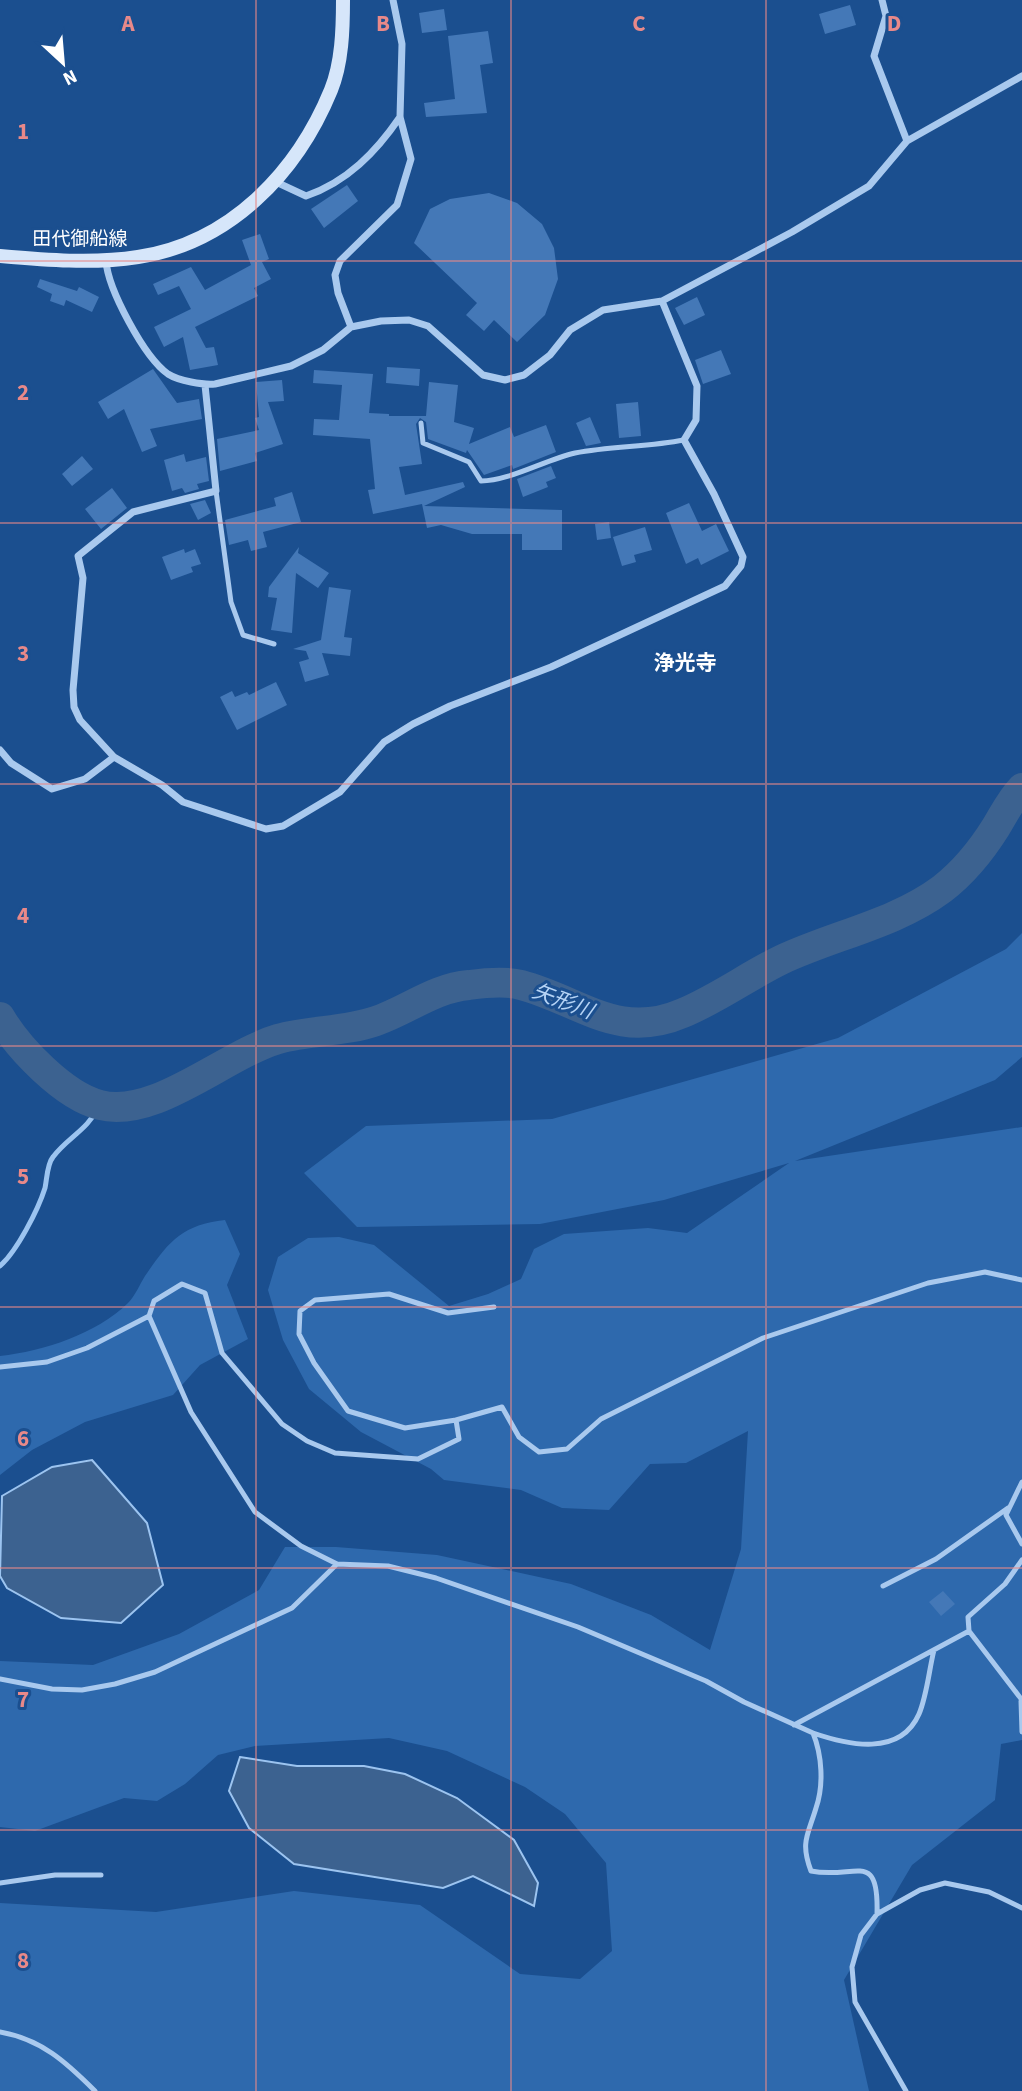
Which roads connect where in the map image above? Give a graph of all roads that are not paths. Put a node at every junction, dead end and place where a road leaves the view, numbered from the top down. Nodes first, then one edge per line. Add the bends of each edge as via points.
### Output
1 (343, 0) edge
2 (393, 0) edge
3 (882, 0) edge
4 (1022, 76) edge
5 (400, 117) junction
6 (907, 141) junction
7 (276, 182) junction
8 (0, 256) edge
9 (106, 261) junction
10 (662, 301) junction
11 (351, 327) junction
12 (205, 385) junction
13 (421, 423) dead end
14 (684, 440) junction
15 (216, 491) junction
16 (275, 644) dead end
17 (0, 750) edge
18 (114, 757) junction
19 (1022, 1280) edge
20 (494, 1307) dead end
21 (149, 1316) junction
22 (0, 1367) edge
23 (456, 1420) junction
24 (1022, 1482) edge
25 (1008, 1508) junction
26 (1022, 1544) edge
27 (1022, 1560) edge
28 (337, 1564) junction
29 (883, 1586) dead end
30 (969, 1631) junction
31 (934, 1650) junction
32 (0, 1679) edge
33 (1022, 1700) edge
34 (794, 1726) junction
35 (1022, 1732) edge
36 (813, 1734) junction
37 (101, 1875) dead end
38 (0, 1883) edge
39 (1022, 1908) edge
40 (877, 1914) junction
41 (0, 2032) edge
42 (95, 2091) edge
43 (906, 2091) edge

1 - 7 main road, 田代御船線 via 343,31 332,88 293,162
2 - 5 street via 402,44
3 - 6 street via 886,16 874,56
4 - 6 street
5 - 7 street via 362,163 326,189 306,196
5 - 11 street via 411,159 404,189 397,205 340,261 335,275
6 - 10 street via 869,186
7 - 9 main road, 田代御船線 via 214,231 141,257
8 - 9 main road, 田代御船線
9 - 12 street via 116,299 157,360 169,374
10 - 11 street via 603,310 570,330 550,355 524,374 505,380 483,375 428,326 409,320
10 - 14 street via 697,386 696,419
11 - 12 street via 323,350 291,366
12 - 15 street
13 - 14 lane via 423,443 469,462 481,481 578,453
14 - 18 street via 743,557 725,586 551,667 413,724 384,742 340,792 284,825 266,829 183,802
15 - 16 lane via 231,603 243,635
15 - 18 street via 133,512 78,556 83,578 74,707
17 - 18 street via 10,763 52,789 85,779
19 - 23 lane via 985,1272 928,1283 763,1338 601,1419 566,1449 539,1452 519,1437 502,1407
20 - 23 lane via 448,1313 389,1294 315,1300 300,1311 299,1334 348,1411 405,1429
21 - 22 lane via 87,1348 47,1362
21 - 23 lane via 153,1301 182,1284 205,1293 222,1353 282,1424 335,1453 418,1459 459,1439
21 - 28 lane via 191,1412 255,1512 301,1546
24 - 25 lane
25 - 26 lane via 1006,1515
25 - 29 lane via 936,1559
27 - 30 lane via 1005,1584 968,1617
28 - 32 lane via 292,1608 155,1672 82,1690
28 - 34 lane via 388,1566 436,1578 578,1627 706,1681
30 - 31 lane
30 - 33 lane
31 - 34 lane
31 - 36 lane via 919,1714 904,1736 879,1744 847,1745
33 - 35 lane
34 - 36 lane
36 - 40 lane via 821,1753 817,1807 807,1829 804,1853 811,1871 872,1874 878,1885
37 - 38 lane via 55,1875
39 - 40 lane via 989,1892 945,1883 920,1890
40 - 43 lane via 861,1935 852,1967 855,2002
41 - 42 lane via 25,2036 62,2058

